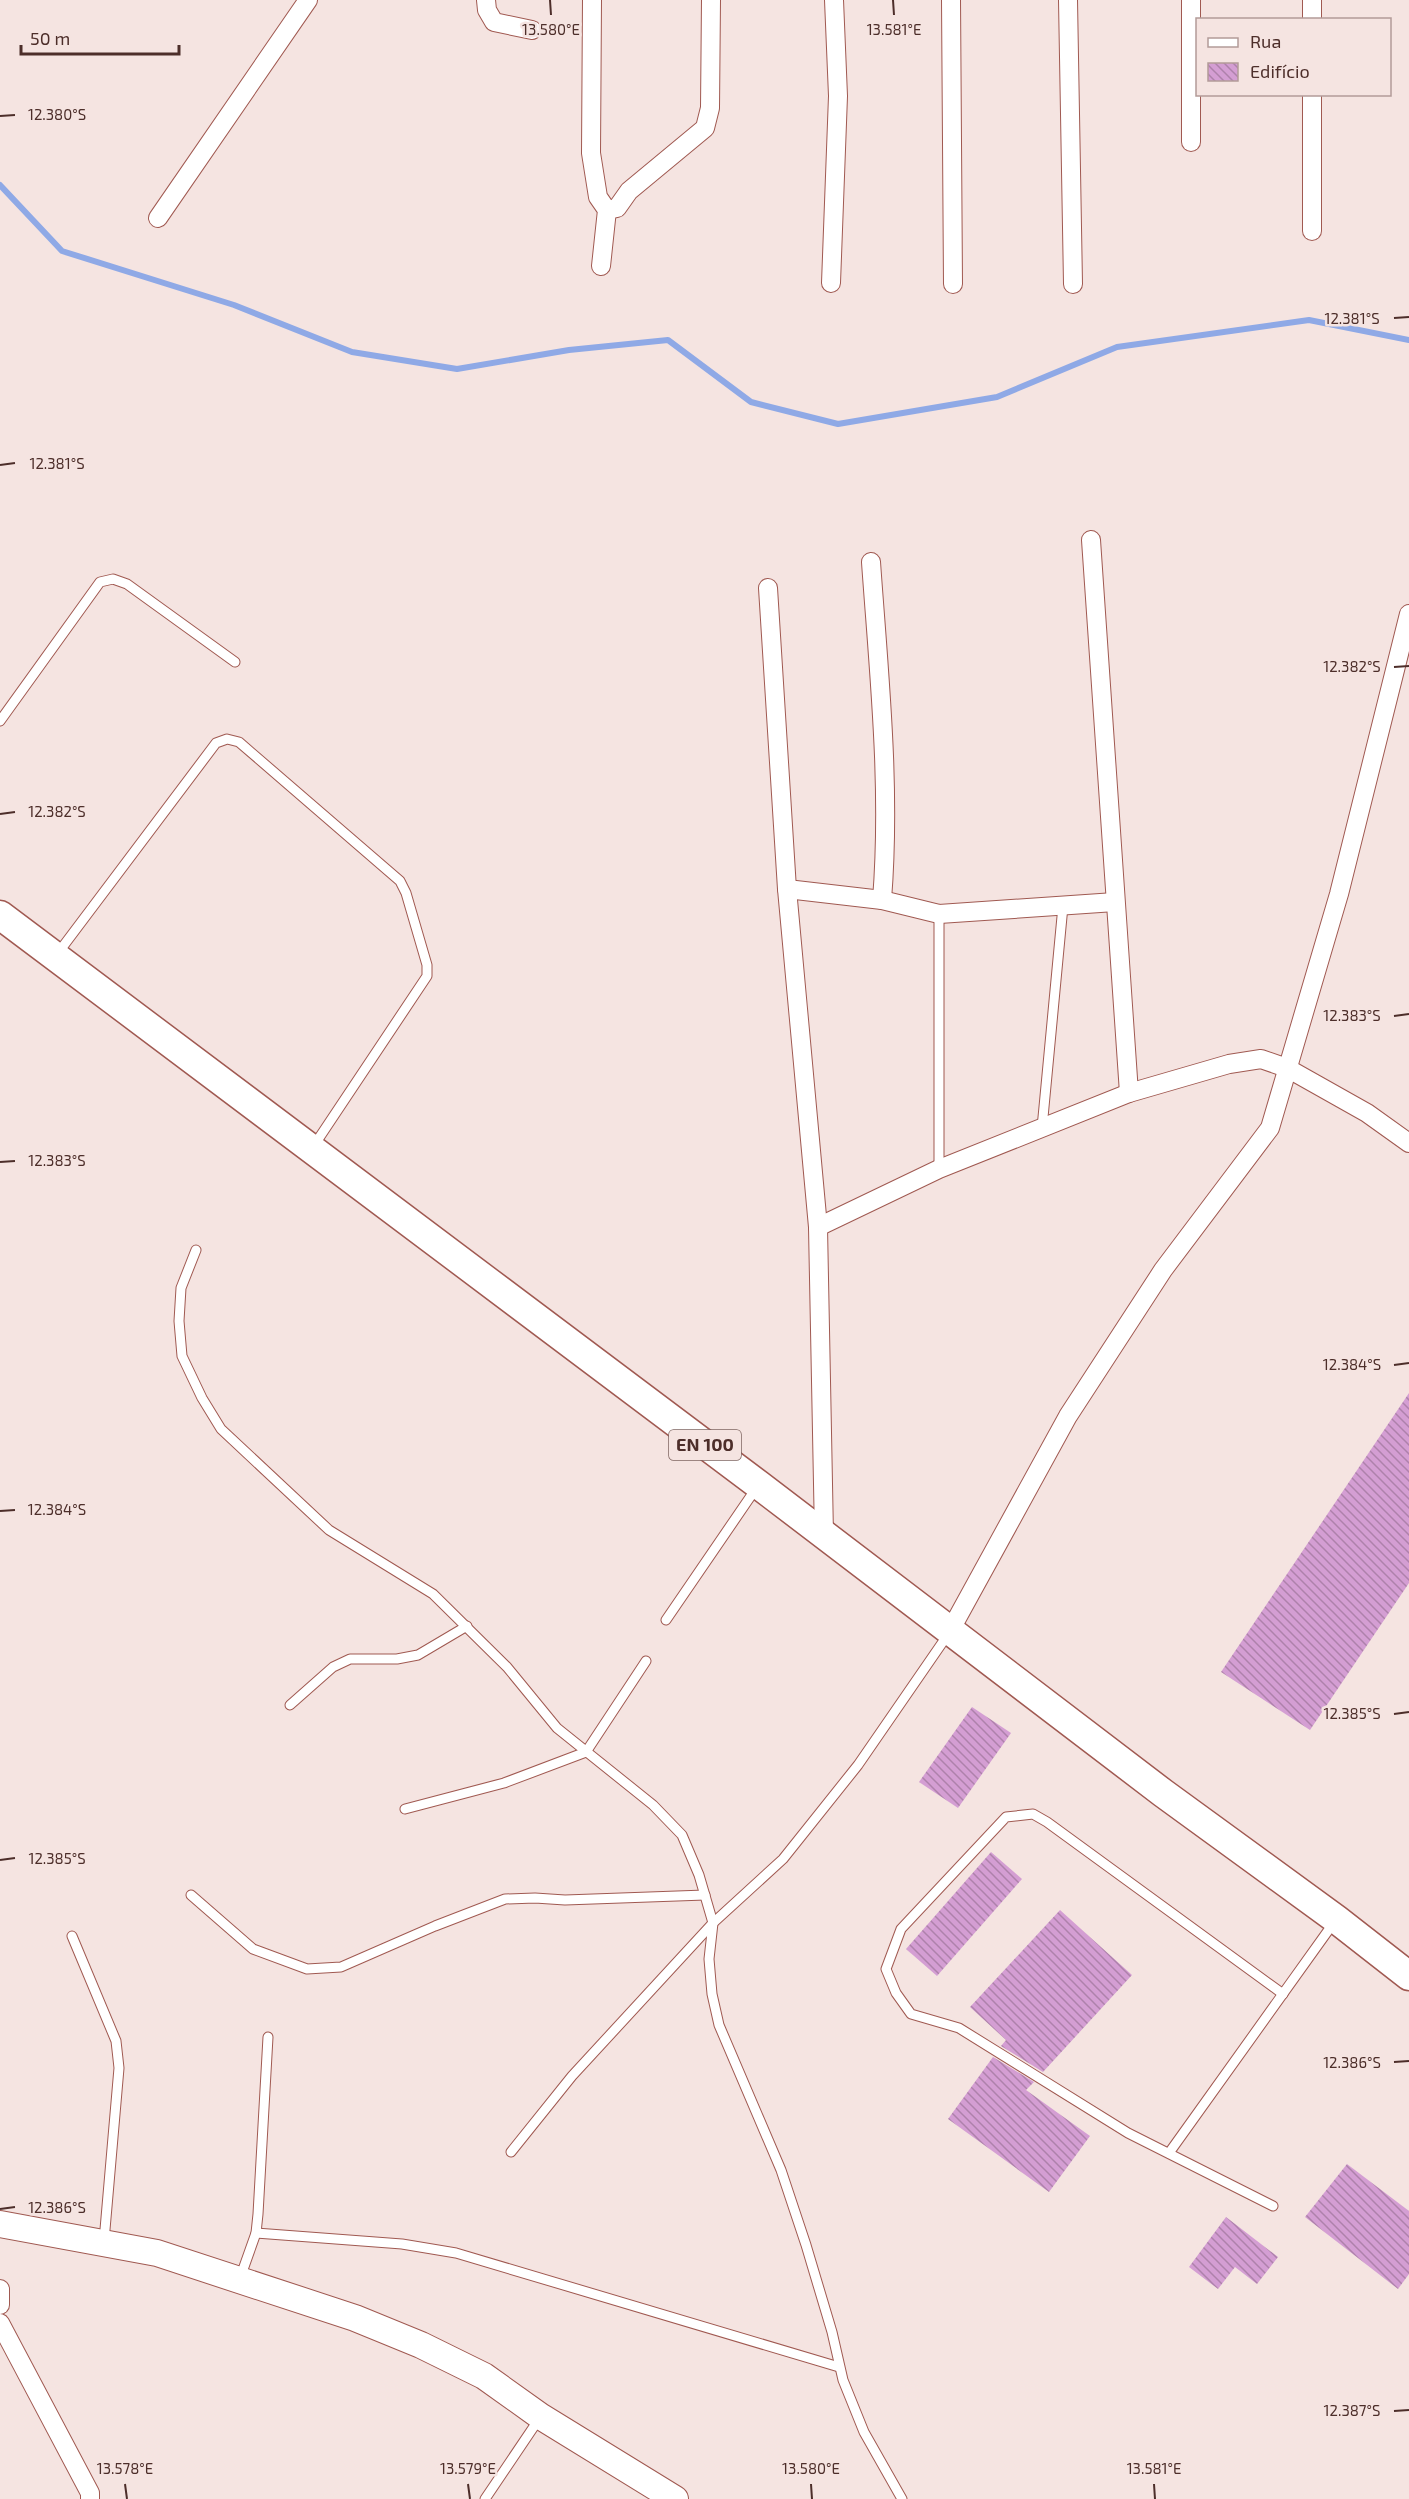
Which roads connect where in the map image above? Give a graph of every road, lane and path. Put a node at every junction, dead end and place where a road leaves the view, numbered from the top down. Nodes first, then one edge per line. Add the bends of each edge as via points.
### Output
1 (308, 0) edge
2 (486, 0) edge
3 (592, 0) edge
4 (711, 0) edge
5 (834, 0) edge
6 (951, 0) edge
7 (1068, 0) edge
8 (1191, 0) edge
9 (1312, 0) edge
10 (1312, 18) edge
11 (532, 30) dead end
12 (1312, 96) edge
13 (1191, 142) dead end
14 (607, 210) junction
15 (158, 218) dead end
16 (1312, 231) dead end
17 (601, 266) dead end
18 (831, 283) dead end
19 (953, 284) dead end
20 (1073, 284) dead end
21 (1091, 540) dead end
22 (871, 562) dead end
23 (768, 588) dead end
24 (1409, 614) edge
25 (235, 662) dead end
26 (1, 718) edge
27 (787, 889) junction
28 (882, 900) junction
29 (1115, 902) junction
30 (1063, 906) junction
31 (939, 914) junction
32 (0, 915) edge
33 (55, 957) junction
34 (1287, 1068) junction
35 (1129, 1093) junction
36 (1042, 1128) junction
37 (1409, 1143) edge
38 (312, 1149) junction
39 (939, 1169) junction
40 (818, 1227) junction
41 (196, 1250) dead end
42 (759, 1485) junction
43 (824, 1535) junction
44 (666, 1620) dead end
45 (467, 1626) junction
46 (950, 1631) junction
47 (646, 1661) dead end
48 (290, 1705) dead end
49 (586, 1752) junction
50 (405, 1809) dead end
51 (191, 1895) dead end
52 (705, 1895) junction
53 (1336, 1919) junction
54 (713, 1923) junction
55 (72, 1936) dead end
56 (1409, 1976) edge
57 (1283, 1994) junction
58 (268, 2037) dead end
59 (511, 2152) dead end
60 (1169, 2153) junction
61 (1273, 2206) dead end
62 (0, 2224) edge
63 (256, 2233) junction
64 (103, 2243) junction
65 (240, 2280) junction
66 (0, 2289) edge
67 (0, 2305) edge
68 (0, 2323) edge
69 (839, 2367) junction
70 (540, 2416) junction
71 (90, 2499) edge
72 (485, 2499) edge
73 (675, 2499) edge
74 (902, 2499) edge

1 - 15 street
2 - 11 street via 494,22
3 - 14 street via 591,153 598,197
4 - 14 street via 710,108 705,128 629,191 617,207
5 - 18 street via 838,96
6 - 19 street
7 - 20 street
8 - 13 street
9 - 10 street
12 - 16 street
14 - 17 street
21 - 29 street
22 - 28 street via 885,765
23 - 27 street
24 - 34 street via 1339,894
25 - 26 lane via 127,584 113,579 100,582
27 - 28 street
27 - 40 street
28 - 31 street
29 - 30 street
29 - 35 street
30 - 31 street
30 - 36 lane
31 - 39 lane
32 - 33 main road, EN 100
33 - 38 main road, EN 100
33 - 38 lane via 216,742 239,742 400,881 428,966 427,976
34 - 35 street via 1261,1059 1229,1064
34 - 37 street via 1366,1113
34 - 46 street via 1270,1128 1163,1270 1068,1416
35 - 36 street
36 - 39 street
38 - 42 main road, EN 100
39 - 40 street
40 - 43 street
41 - 45 lane via 181,1288 178,1321 182,1356 221,1429 329,1530 433,1594
42 - 43 main road, EN 100
42 - 44 lane
43 - 46 main road, EN 100
45 - 48 lane via 418,1655 350,1659 333,1667
45 - 49 lane via 557,1728
46 - 53 main road, EN 100
46 - 54 lane via 858,1765 783,1859
47 - 49 lane
49 - 50 lane via 504,1783
49 - 52 lane via 653,1805 682,1835
51 - 52 lane via 253,1949 307,1969 341,1967 505,1899
52 - 54 lane
53 - 56 main road, EN 100
53 - 57 lane
54 - 59 lane via 572,2076
54 - 69 lane via 709,1959 720,2025 781,2170
55 - 64 lane via 116,2041 119,2068
57 - 60 lane
57 - 60 lane via 1033,1814 1005,1817 901,1929 886,1969 911,2014 959,2028 1128,2133
58 - 63 lane
60 - 61 lane
62 - 64 street
63 - 65 lane
63 - 69 lane via 402,2244 456,2253
64 - 65 street via 157,2253
65 - 70 street via 421,2344 484,2376
66 - 67 street
68 - 71 street
69 - 74 lane via 864,2432
70 - 72 lane
70 - 73 street

